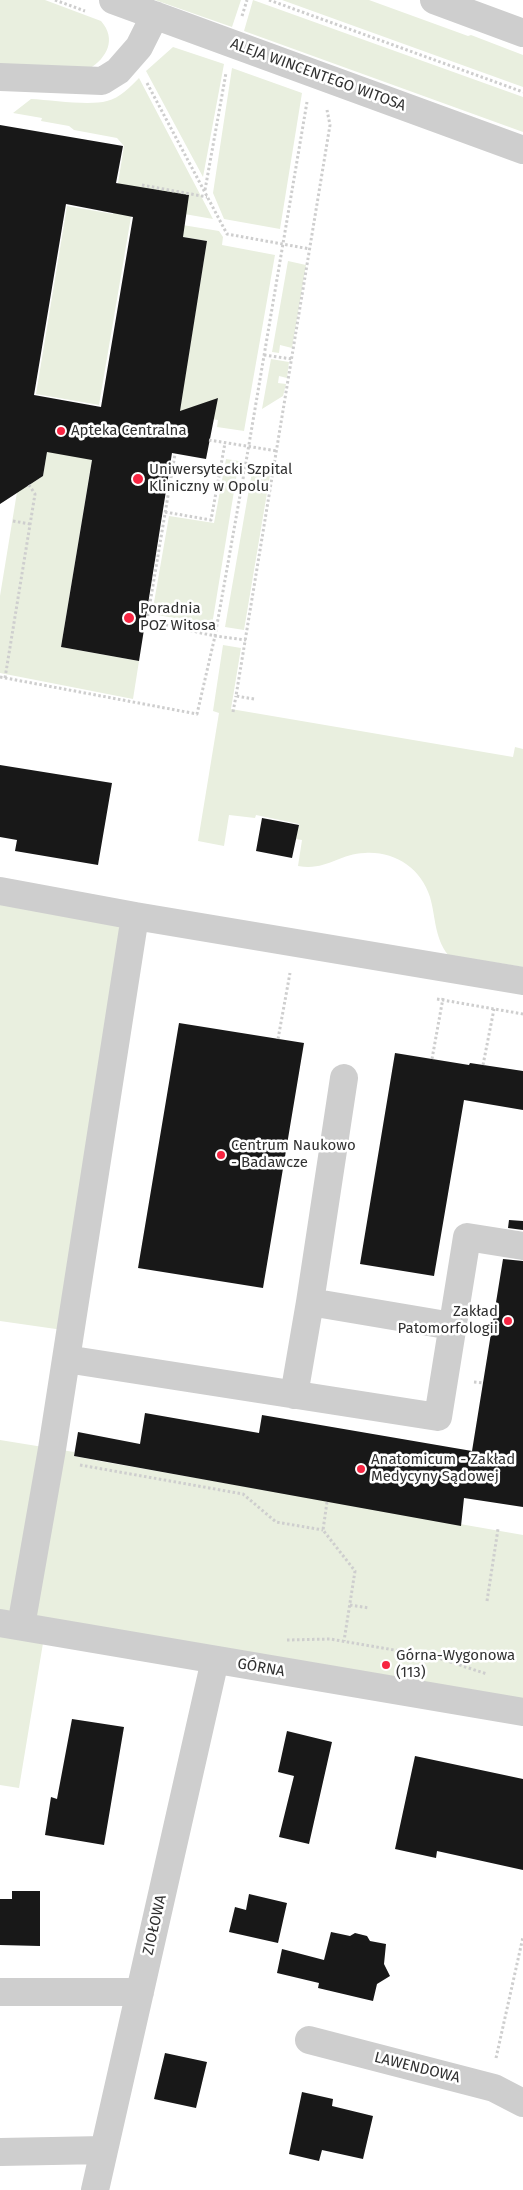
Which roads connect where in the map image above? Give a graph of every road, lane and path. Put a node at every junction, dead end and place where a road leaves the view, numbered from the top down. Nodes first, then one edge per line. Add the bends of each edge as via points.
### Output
1 (56, 0) edge
2 (269, 0) edge
3 (434, 0) edge
4 (103, 7) edge
5 (155, 15) junction
6 (523, 33) edge
7 (227, 71) dead end
8 (0, 77) edge
9 (145, 80) dead end
10 (523, 92) edge
11 (307, 101) dead end
12 (323, 104) dead end
13 (523, 150) edge
14 (142, 186) dead end
15 (204, 190) junction
16 (208, 197) junction
17 (284, 244) junction
18 (310, 249) junction
19 (264, 355) junction
20 (292, 359) junction
21 (209, 440) dead end
22 (225, 443) junction
23 (249, 447) junction
24 (277, 452) junction
25 (175, 454) dead end
26 (29, 485) dead end
27 (165, 512) junction
28 (13, 521) dead end
29 (30, 524) junction
30 (215, 636) junction
31 (246, 640) junction
32 (0, 677) edge
33 (5, 678) junction
34 (236, 696) junction
35 (254, 699) dead end
36 (234, 712) dead end
37 (0, 891) edge
38 (135, 916) junction
39 (290, 973) dead end
40 (523, 981) edge
41 (442, 1000) dead end
42 (494, 1009) dead end
43 (278, 1038) dead end
44 (432, 1059) dead end
45 (483, 1065) dead end
46 (344, 1078) dead end
47 (523, 1246) edge
48 (310, 1302) junction
49 (452, 1326) junction
50 (66, 1359) junction
51 (294, 1395) junction
52 (50, 1460) junction
53 (327, 1502) dead end
54 (498, 1529) dead end
55 (323, 1530) junction
56 (487, 1601) dead end
57 (350, 1605) junction
58 (369, 1608) dead end
59 (10, 1624) edge
60 (344, 1641) dead end
61 (215, 1660) junction
62 (523, 1712) edge
63 (523, 1937) edge
64 (0, 1992) edge
65 (140, 1992) junction
66 (309, 2040) dead end
67 (495, 2062) dead end
68 (523, 2103) edge
69 (104, 2150) junction
70 (0, 2152) edge
71 (95, 2190) edge

1 - 4 path
2 - 10 path
3 - 6 street
4 - 5 street, ALEJA WINCENTEGO WITOSA
5 - 8 street via 139,47 118,71 102,81
5 - 13 street, ALEJA WINCENTEGO WITOSA
7 - 15 path
9 - 15 path
11 - 17 path
12 - 18 path via 330,125
14 - 16 path
15 - 16 path
16 - 17 path via 227,234
17 - 18 path
17 - 19 path
18 - 20 path
19 - 20 path
19 - 23 path
20 - 24 path
21 - 22 path
22 - 23 path
22 - 27 path via 211,520
23 - 24 path
23 - 30 path
24 - 31 path
25 - 27 path
26 - 29 path via 35,494
27 - 30 path via 146,621
28 - 29 path
29 - 33 path
30 - 31 path
30 - 33 path via 197,714
31 - 34 path
32 - 33 path
34 - 35 path
34 - 36 path
37 - 38 street
38 - 40 street
38 - 50 street
39 - 43 path
41 - 44 path
42 - 45 path
46 - 48 street
47 - 49 street via 466,1237
48 - 49 street
48 - 51 street
49 - 51 street via 438,1418
50 - 51 street
50 - 52 street
52 - 55 path via 243,1494 276,1522
52 - 59 street
53 - 55 path
54 - 56 path
55 - 57 path via 355,1571
57 - 58 path
57 - 60 path
59 - 61 street, GÓRNA
61 - 62 street, GÓRNA
61 - 65 street, ZIOŁOWA
63 - 67 path
64 - 65 street
65 - 69 street, ZIOŁOWA
66 - 68 street, LAWENDOWA via 494,2088
69 - 70 street
69 - 71 street, ZIOŁOWA

